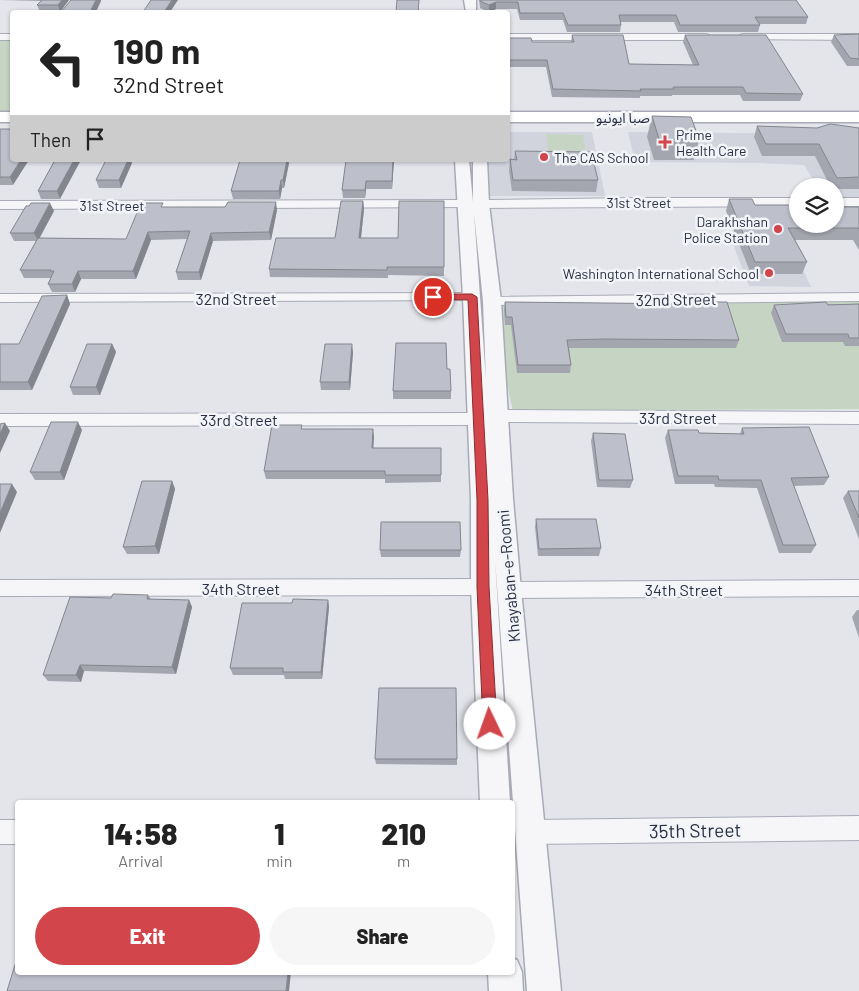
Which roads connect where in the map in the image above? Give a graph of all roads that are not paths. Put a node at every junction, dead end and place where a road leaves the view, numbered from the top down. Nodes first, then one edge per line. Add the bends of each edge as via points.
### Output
1 (510, 37) edge
2 (712, 37) edge
3 (732, 37) edge
4 (859, 37) edge
5 (510, 117) edge
6 (859, 117) edge
7 (510, 127) edge
8 (859, 127) edge
9 (462, 162) edge
10 (480, 162) edge
11 (789, 202) edge
12 (844, 202) edge
13 (859, 202) edge
14 (473, 204) junction
15 (0, 205) edge
16 (859, 297) edge
17 (0, 298) edge
18 (482, 299) junction
19 (488, 417) junction
20 (859, 418) edge
21 (0, 420) edge
22 (492, 499) junction
23 (483, 587) junction
24 (0, 588) edge
25 (859, 588) edge
26 (509, 590) junction
27 (495, 800) edge
28 (859, 828) edge
29 (0, 832) edge
30 (15, 832) edge
31 (531, 832) junction
32 (505, 975) edge
33 (506, 991) edge
34 (544, 991) edge

1 - 2 street
3 - 4 street
5 - 6 main road, صبا ایونیو
7 - 8 main road, صبا ایونیو
9 - 14 street, Khayaban-e-Roomi
10 - 14 street, Khayaban-e-Roomi
11 - 14 street, 31st Street
12 - 13 street
14 - 15 street, 31st Street
14 - 18 street, Khayaban-e-Roomi
16 - 18 street, 32nd Street
17 - 18 street, 32nd Street
18 - 19 street, Khayaban-e-Roomi
19 - 20 street, 33rd Street
19 - 21 street, 33rd Street
19 - 22 street, Khayaban-e-Roomi
22 - 23 street, Khayaban-e-Roomi
22 - 26 street, Khayaban-e-Roomi
23 - 24 street, 34th Street
23 - 27 street, Khayaban-e-Roomi
25 - 26 street, 34th Street
26 - 31 street, Khayaban-e-Roomi
28 - 31 street, 35th Street
29 - 30 street
31 - 34 street, Khayaban-e-Roomi
32 - 33 street

